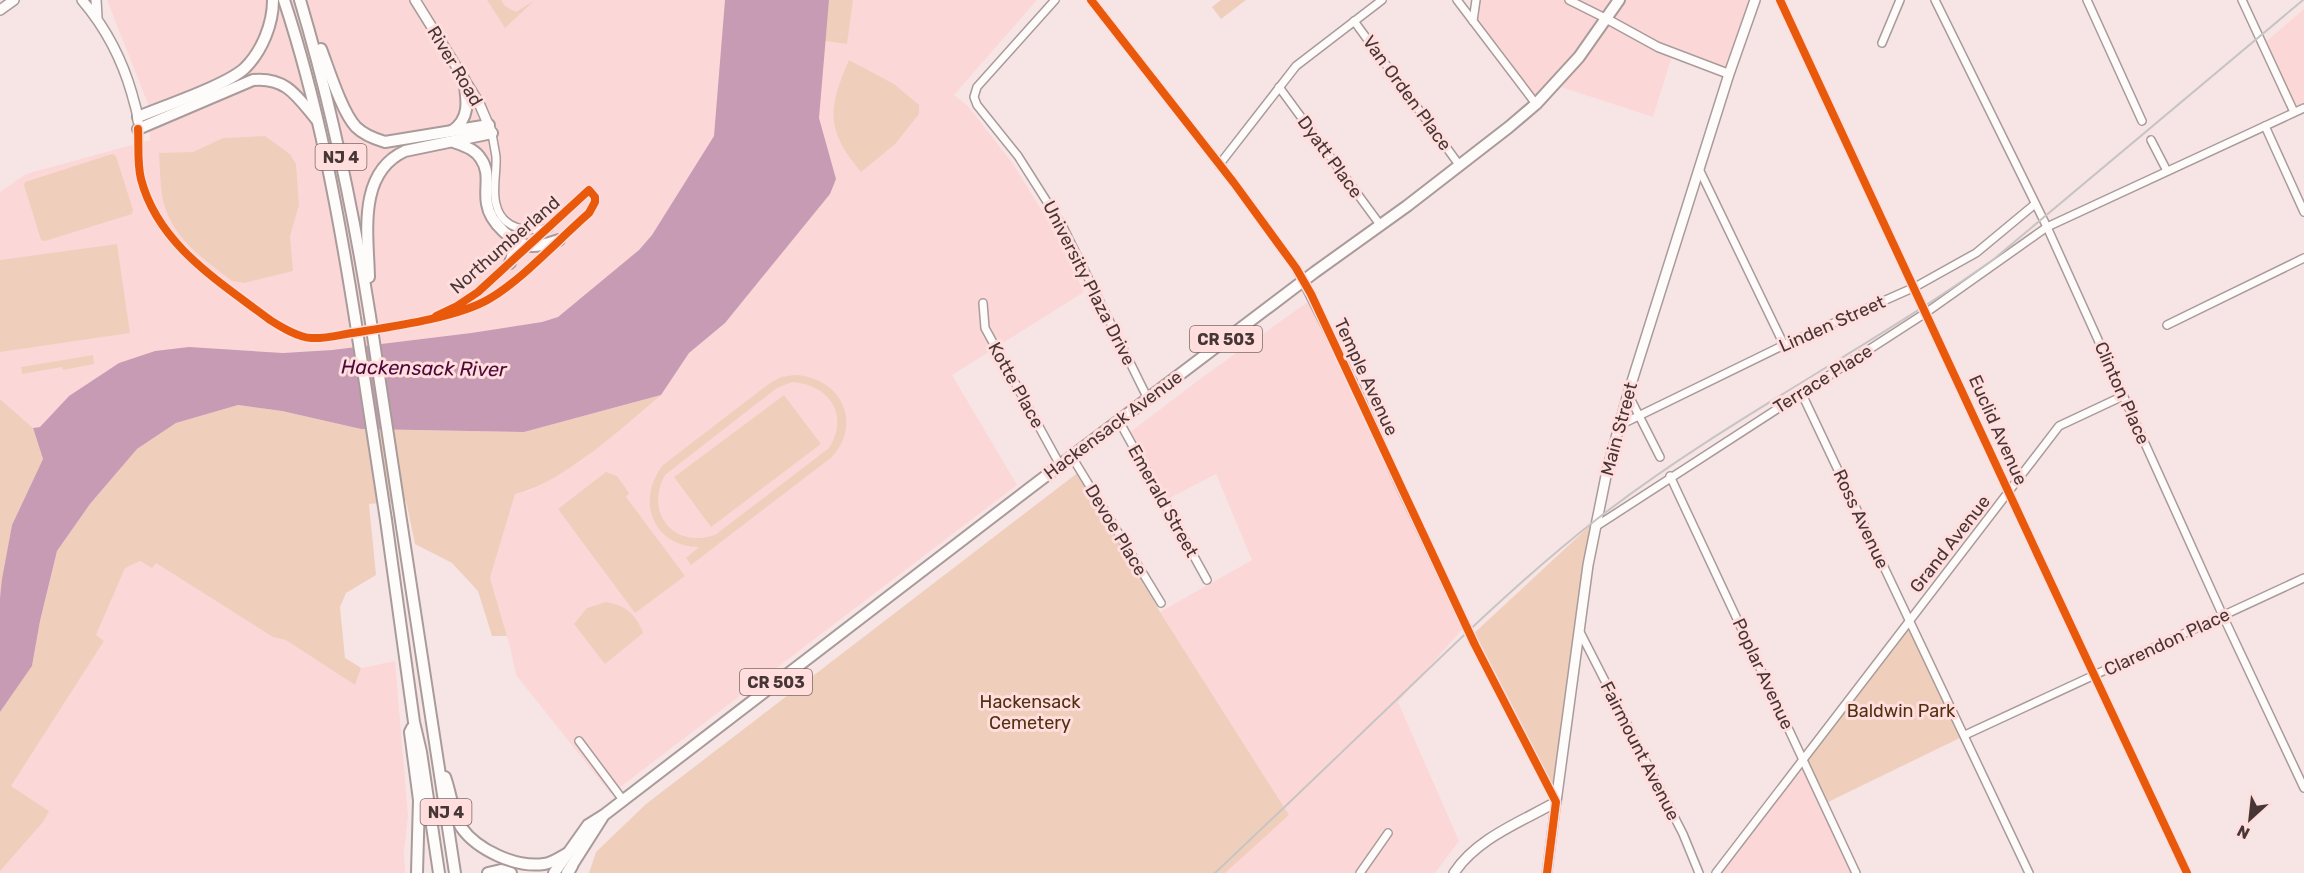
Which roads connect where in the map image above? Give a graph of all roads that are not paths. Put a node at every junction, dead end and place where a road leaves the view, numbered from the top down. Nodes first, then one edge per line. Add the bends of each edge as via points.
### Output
1 (14, 0) edge
2 (82, 0) edge
3 (96, 0) edge
4 (273, 0) edge
5 (284, 0) edge
6 (300, 0) edge
7 (415, 0) edge
8 (1055, 0) edge
9 (1091, 0) edge
10 (1382, 0) edge
11 (1457, 0) edge
12 (1476, 0) edge
13 (1569, 0) edge
14 (1619, 0) edge
15 (1755, 0) edge
16 (1780, 0) edge
17 (1900, 0) edge
18 (1935, 0) edge
19 (2087, 0) edge
20 (2242, 0) edge
21 (0, 10) edge
22 (97, 17) junction
23 (1607, 19) junction
24 (1354, 21) junction
25 (1473, 21) junction
26 (1882, 44) dead end
27 (1729, 74) junction
28 (464, 80) junction
29 (1279, 87) junction
30 (1536, 104) junction
31 (2304, 108) edge
32 (2294, 112) junction
33 (138, 117) junction
34 (318, 121) junction
35 (2142, 121) dead end
36 (2265, 126) junction
37 (138, 129) junction
38 (491, 129) junction
39 (453, 137) junction
40 (2151, 140) dead end
41 (1219, 165) junction
42 (1460, 166) junction
43 (1699, 169) junction
44 (2166, 171) junction
45 (2035, 204) junction
46 (2304, 212) edge
47 (1381, 226) junction
48 (2047, 227) junction
49 (549, 228) junction
50 (513, 239) junction
51 (559, 240) junction
52 (530, 246) junction
53 (2304, 258) edge
54 (510, 263) junction
55 (1304, 281) junction
56 (1915, 287) junction
57 (983, 303) dead end
58 (1927, 312) junction
59 (370, 316) junction
60 (436, 316) junction
61 (2167, 325) dead end
62 (1784, 345) junction
63 (1801, 392) junction
64 (1628, 394) junction
65 (2123, 396) junction
66 (1148, 399) junction
67 (1639, 416) junction
68 (1119, 421) junction
69 (1618, 426) junction
70 (1072, 457) junction
71 (1660, 457) dead end
72 (1060, 465) junction
73 (1670, 476) junction
74 (2009, 491) junction
75 (1595, 526) junction
76 (2304, 578) edge
77 (1207, 580) dead end
78 (1161, 603) dead end
79 (2223, 616) junction
80 (1909, 622) junction
81 (1579, 630) junction
82 (2093, 676) junction
83 (414, 722) junction
84 (1965, 735) junction
85 (579, 741) dead end
86 (436, 751) junction
87 (1803, 759) junction
88 (2304, 788) edge
89 (623, 800) junction
90 (1556, 802) junction
91 (604, 815) junction
92 (1388, 832) dead end
93 (566, 854) junction
94 (569, 871) edge
95 (417, 873) edge
96 (439, 873) edge
97 (455, 873) edge
98 (488, 873) edge
99 (511, 873) edge
100 (554, 873) edge
101 (1360, 873) edge
102 (1454, 873) edge
103 (1546, 873) edge
104 (1699, 873) edge
105 (1716, 873) edge
106 (1856, 873) edge
107 (2029, 873) edge
108 (2187, 873) edge

1 - 21 main road
2 - 22 main road
3 - 22 main road
4 - 33 main road via 266,37 244,69
5 - 34 main road, NJ 4
6 - 39 main road via 356,127 385,142
6 - 59 main road, NJ 4 via 345,172
7 - 28 main road, River Road
8 - 66 street, University Plaza Drive via 977,87 975,97 1064,227
9 - 41 street, Temple Avenue
10 - 24 street
11 - 25 street
12 - 25 street
13 - 23 street
14 - 23 main road, CR 503
15 - 27 main road, Main Street
16 - 56 street, Euclid Avenue
17 - 26 street
18 - 45 street, Clinton Place
19 - 35 street
20 - 32 street
22 - 33 main road via 113,43
23 - 27 street via 1658,48
23 - 30 main road, Hackensack Avenue / CR 503
24 - 29 street via 1296,66
24 - 42 street, Van Orden Place
25 - 30 street
27 - 43 main road, Main Street
28 - 38 main road, River Road
28 - 39 main road via 464,119
29 - 41 street
29 - 47 street, Dyatt Place
30 - 42 main road, Hackensack Avenue / CR 503
31 - 32 street
32 - 36 street
33 - 37 main road
34 - 37 main road via 287,86 264,79 253,80
34 - 83 main road, NJ 4, bridge via 340,224
36 - 44 street
36 - 46 street
37 - 60 street via 141,178 167,232 195,262 282,328 310,338
38 - 39 main road
38 - 49 street via 499,212 515,228
39 - 50 main road via 480,157 487,176 487,208
39 - 59 main road via 392,157 373,185 368,212
40 - 44 street
41 - 55 street, Temple Avenue
42 - 47 main road, Hackensack Avenue / CR 503
43 - 62 street
43 - 64 main road, Main Street
44 - 48 street
45 - 48 street, Clinton Place
45 - 56 street, Linden Street via 1976,253
47 - 55 main road, Hackensack Avenue / CR 503
48 - 58 street, Terrace Place
48 - 65 street, Clinton Place
49 - 51 street, Northumberland via 589,190 595,197 589,213
49 - 52 street, Northumberland
50 - 52 main road
50 - 54 main road
51 - 52 main road
51 - 60 street via 489,299
52 - 54 street, Northumberland
53 - 61 street
54 - 60 street, Northumberland via 478,292
55 - 66 main road, Hackensack Avenue / CR 503
55 - 90 street, Temple Avenue via 1475,645
56 - 58 street, Euclid Avenue
56 - 62 street, Linden Street
57 - 72 street, Kotte Place via 985,328
58 - 63 street, Terrace Place
58 - 74 street, Euclid Avenue
59 - 86 main road, NJ 4, bridge
62 - 67 street, Linden Street
63 - 73 street, Terrace Place
63 - 80 street, Ross Avenue
64 - 67 street
64 - 69 main road, Main Street
65 - 74 street, Grand Avenue via 2059,426
65 - 79 street, Clinton Place
66 - 68 main road, Hackensack Avenue / CR 503
67 - 69 street, Linden Street
67 - 71 street
68 - 70 main road, Hackensack Avenue / CR 503
68 - 77 street, Emerald Street
69 - 75 main road, Main Street
70 - 72 main road, Hackensack Avenue / CR 503
70 - 78 street, Devoe Place
72 - 89 main road, Hackensack Avenue / CR 503
73 - 75 street, Terrace Place
73 - 87 street, Poplar Avenue
74 - 80 street, Grand Avenue
74 - 82 street, Euclid Avenue
75 - 81 main road, Main Street
76 - 79 street, Clarendon Place
79 - 82 street, Clarendon Place
79 - 88 street, Clinton Place
80 - 84 street, Ross Avenue
80 - 87 street, Grand Avenue
81 - 90 main road, Main Street
81 - 104 street, Fairmount Avenue
82 - 84 street, Clarendon Place
82 - 108 street, Euclid Avenue
83 - 95 main road via 410,732 419,800
83 - 96 main road, NJ 4
84 - 107 street, Ross Avenue
85 - 89 street
86 - 93 main road via 457,819 477,843 502,857 531,864 547,864
86 - 97 main road, NJ 4
87 - 105 street, Grand Avenue
87 - 106 street, Poplar Avenue
89 - 91 main road, Hackensack Avenue / CR 503
90 - 102 main road via 1482,843 1462,860
90 - 103 street, Main Street
91 - 93 main road, Hackensack Avenue / CR 503 via 588,825
91 - 94 main road, Hackensack Avenue / CR 503
92 - 101 street
93 - 100 main road, Hackensack Avenue / CR 503
98 - 99 main road

